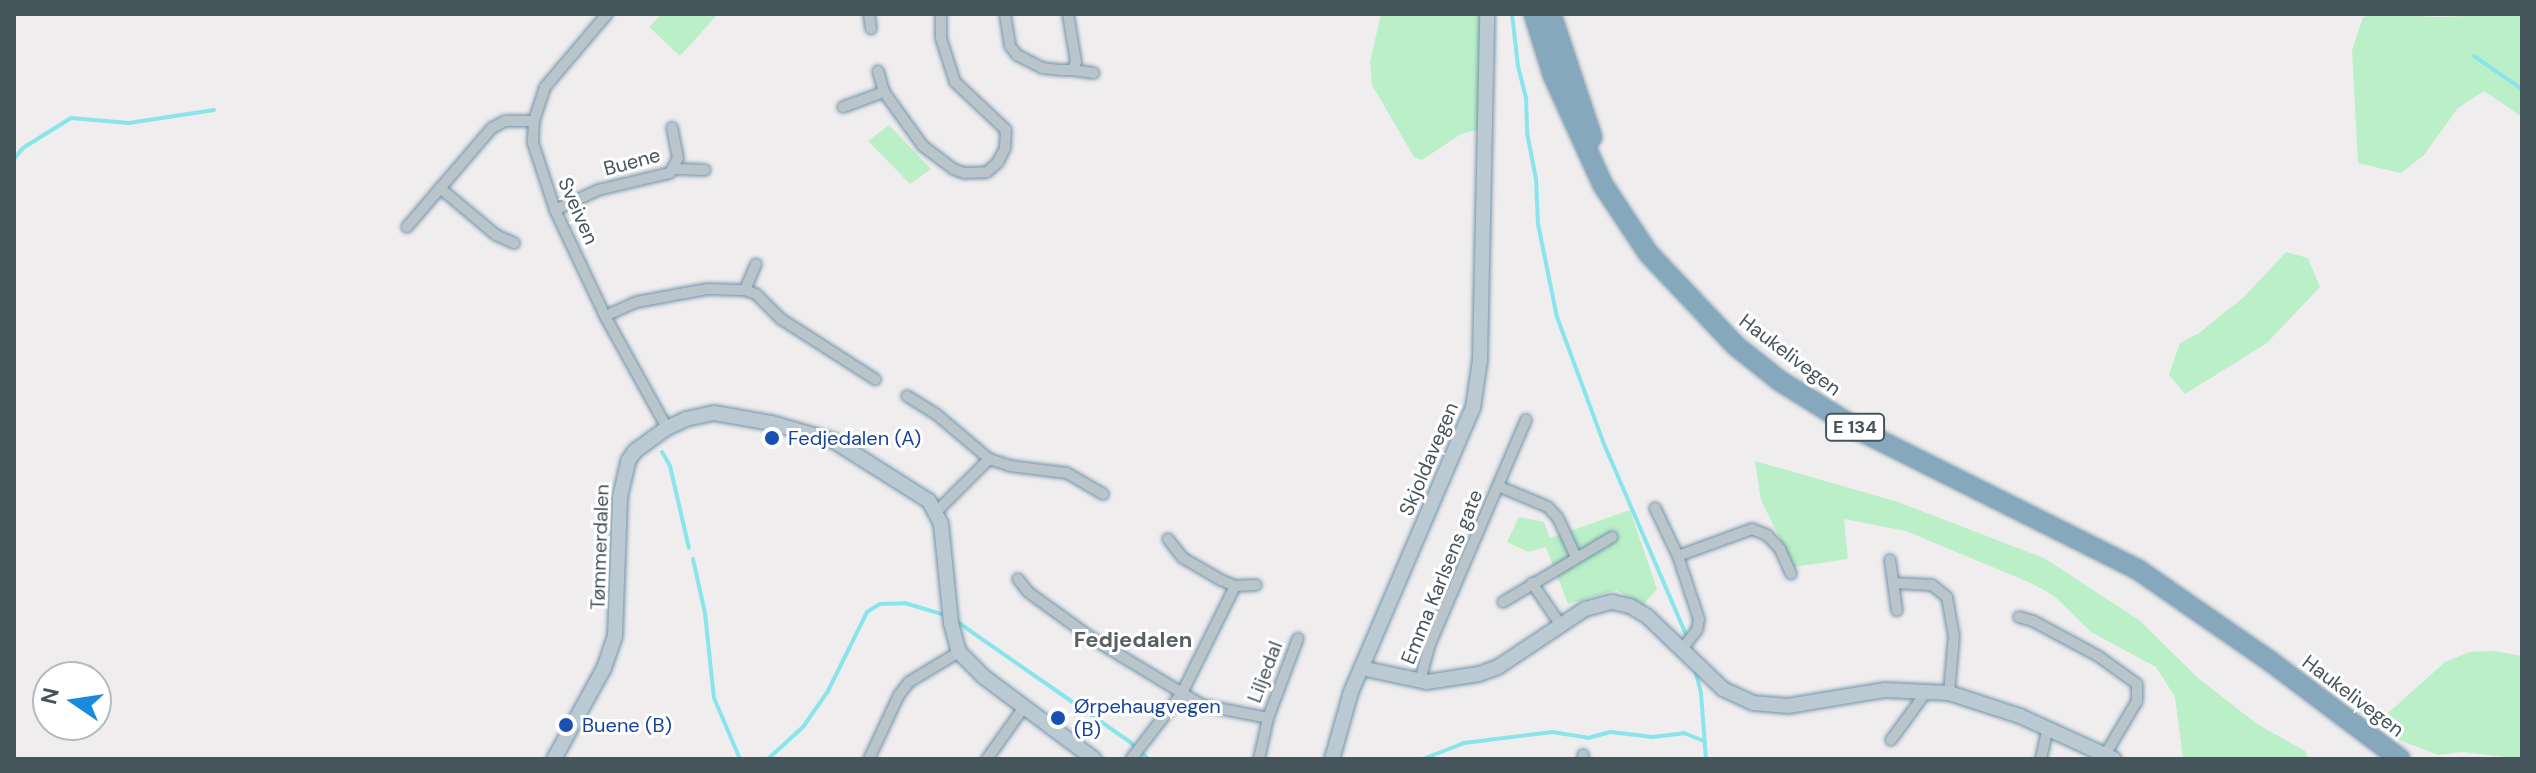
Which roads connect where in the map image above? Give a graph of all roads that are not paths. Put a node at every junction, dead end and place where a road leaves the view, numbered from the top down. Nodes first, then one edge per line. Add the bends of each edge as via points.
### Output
1 (607, 14) edge
2 (869, 14) edge
3 (941, 14) edge
4 (1005, 14) edge
5 (1068, 14) edge
6 (1487, 14) edge
7 (1534, 14) edge
8 (1551, 14) edge
9 (871, 29) dead end
10 (1072, 70) junction
11 (878, 71) dead end
12 (1094, 73) dead end
13 (884, 92) junction
14 (843, 107) dead end
15 (534, 121) junction
16 (672, 128) dead end
17 (675, 169) junction
18 (705, 170) dead end
19 (440, 188) junction
20 (555, 210) junction
21 (407, 227) dead end
22 (514, 243) dead end
23 (756, 264) dead end
24 (1665, 269) junction
25 (745, 290) junction
26 (605, 316) junction
27 (875, 379) dead end
28 (907, 396) dead end
29 (1526, 420) dead end
30 (667, 428) junction
31 (989, 459) junction
32 (1498, 486) junction
33 (1103, 494) dead end
34 (1655, 508) dead end
35 (937, 511) junction
36 (1612, 537) dead end
37 (1168, 539) dead end
38 (1678, 556) junction
39 (1576, 557) junction
40 (1890, 560) dead end
41 (1791, 574) dead end
42 (1018, 579) dead end
43 (1532, 583) junction
44 (1894, 583) junction
45 (1256, 585) dead end
46 (1235, 586) junction
47 (1503, 602) dead end
48 (1897, 611) dead end
49 (2019, 617) dead end
50 (1560, 624) junction
51 (1298, 638) dead end
52 (1682, 649) junction
53 (959, 652) junction
54 (1361, 668) junction
55 (1420, 681) junction
56 (1927, 691) junction
57 (1182, 693) junction
58 (1949, 693) junction
59 (1024, 707) junction
60 (1268, 718) junction
61 (2047, 730) junction
62 (1891, 740) dead end
63 (2109, 757) edge
64 (2389, 757) edge
65 (554, 759) edge
66 (869, 759) edge
67 (987, 759) edge
68 (1094, 759) edge
69 (1131, 759) edge
70 (1259, 759) edge
71 (1332, 759) edge
72 (2041, 759) edge

1 - 15 street, Sveiven via 557,68
2 - 9 street
3 - 13 street via 941,38 955,82 1006,130 998,162 987,172 953,169 923,146
4 - 10 street via 1010,46 1017,55 1042,68
5 - 10 street via 1076,50
6 - 54 street, Skjoldavegen via 1480,360 1473,408
7 - 24 highway, Haukelivegen / E 134 via 1553,75 1603,185 1648,253
8 - 24 highway, Haukelivegen / E 134 via 1588,127 1626,206
10 - 12 street
11 - 13 street
13 - 14 street
15 - 19 street via 518,119 492,128
15 - 20 street, Sveiven via 538,165
16 - 17 street, Buene
17 - 18 street, Buene
17 - 20 street, Buene via 665,176 598,190
19 - 21 street
19 - 22 street via 496,235
20 - 26 street, Sveiven
23 - 25 street
24 - 64 highway, Haukelivegen / E 134 via 1736,346 1809,400 2078,540
25 - 26 street via 685,293 637,302
25 - 27 street
26 - 30 street, Sveiven
28 - 31 street
29 - 32 street, Emma Karlsens gate
30 - 35 street, Tømmerdalen via 714,413 813,434 851,450
30 - 65 street, Tømmerdalen via 635,451 623,471 615,636 599,678
31 - 33 street via 1067,473
31 - 35 street
32 - 39 street, Emma Karlsens gate via 1548,507
32 - 55 street, Emma Karlsens gate via 1430,644
34 - 38 street
35 - 53 street
36 - 39 street
37 - 46 street via 1183,558
38 - 41 street via 1752,529 1780,549
38 - 52 street via 1699,619
39 - 43 street
40 - 44 street
42 - 57 street, Liljedal via 1051,610
43 - 47 street
43 - 50 street
44 - 48 street
44 - 58 street via 1932,585 1947,597 1954,635
45 - 46 street
46 - 57 street
49 - 63 street via 2098,656 2137,684 2137,701
50 - 52 street via 1593,605 1621,603 1648,617
50 - 55 street via 1489,671 1445,682
51 - 60 street, Liljedal
52 - 56 street via 1723,689 1761,705 1788,706 1885,690
53 - 59 street
53 - 66 street via 909,682
54 - 55 street
54 - 71 street, Skjoldavegen
56 - 58 street
56 - 62 street
57 - 60 street, Liljedal via 1202,705
57 - 69 street
58 - 61 street
59 - 67 street
59 - 68 street
60 - 70 street
61 - 63 street
61 - 72 street

